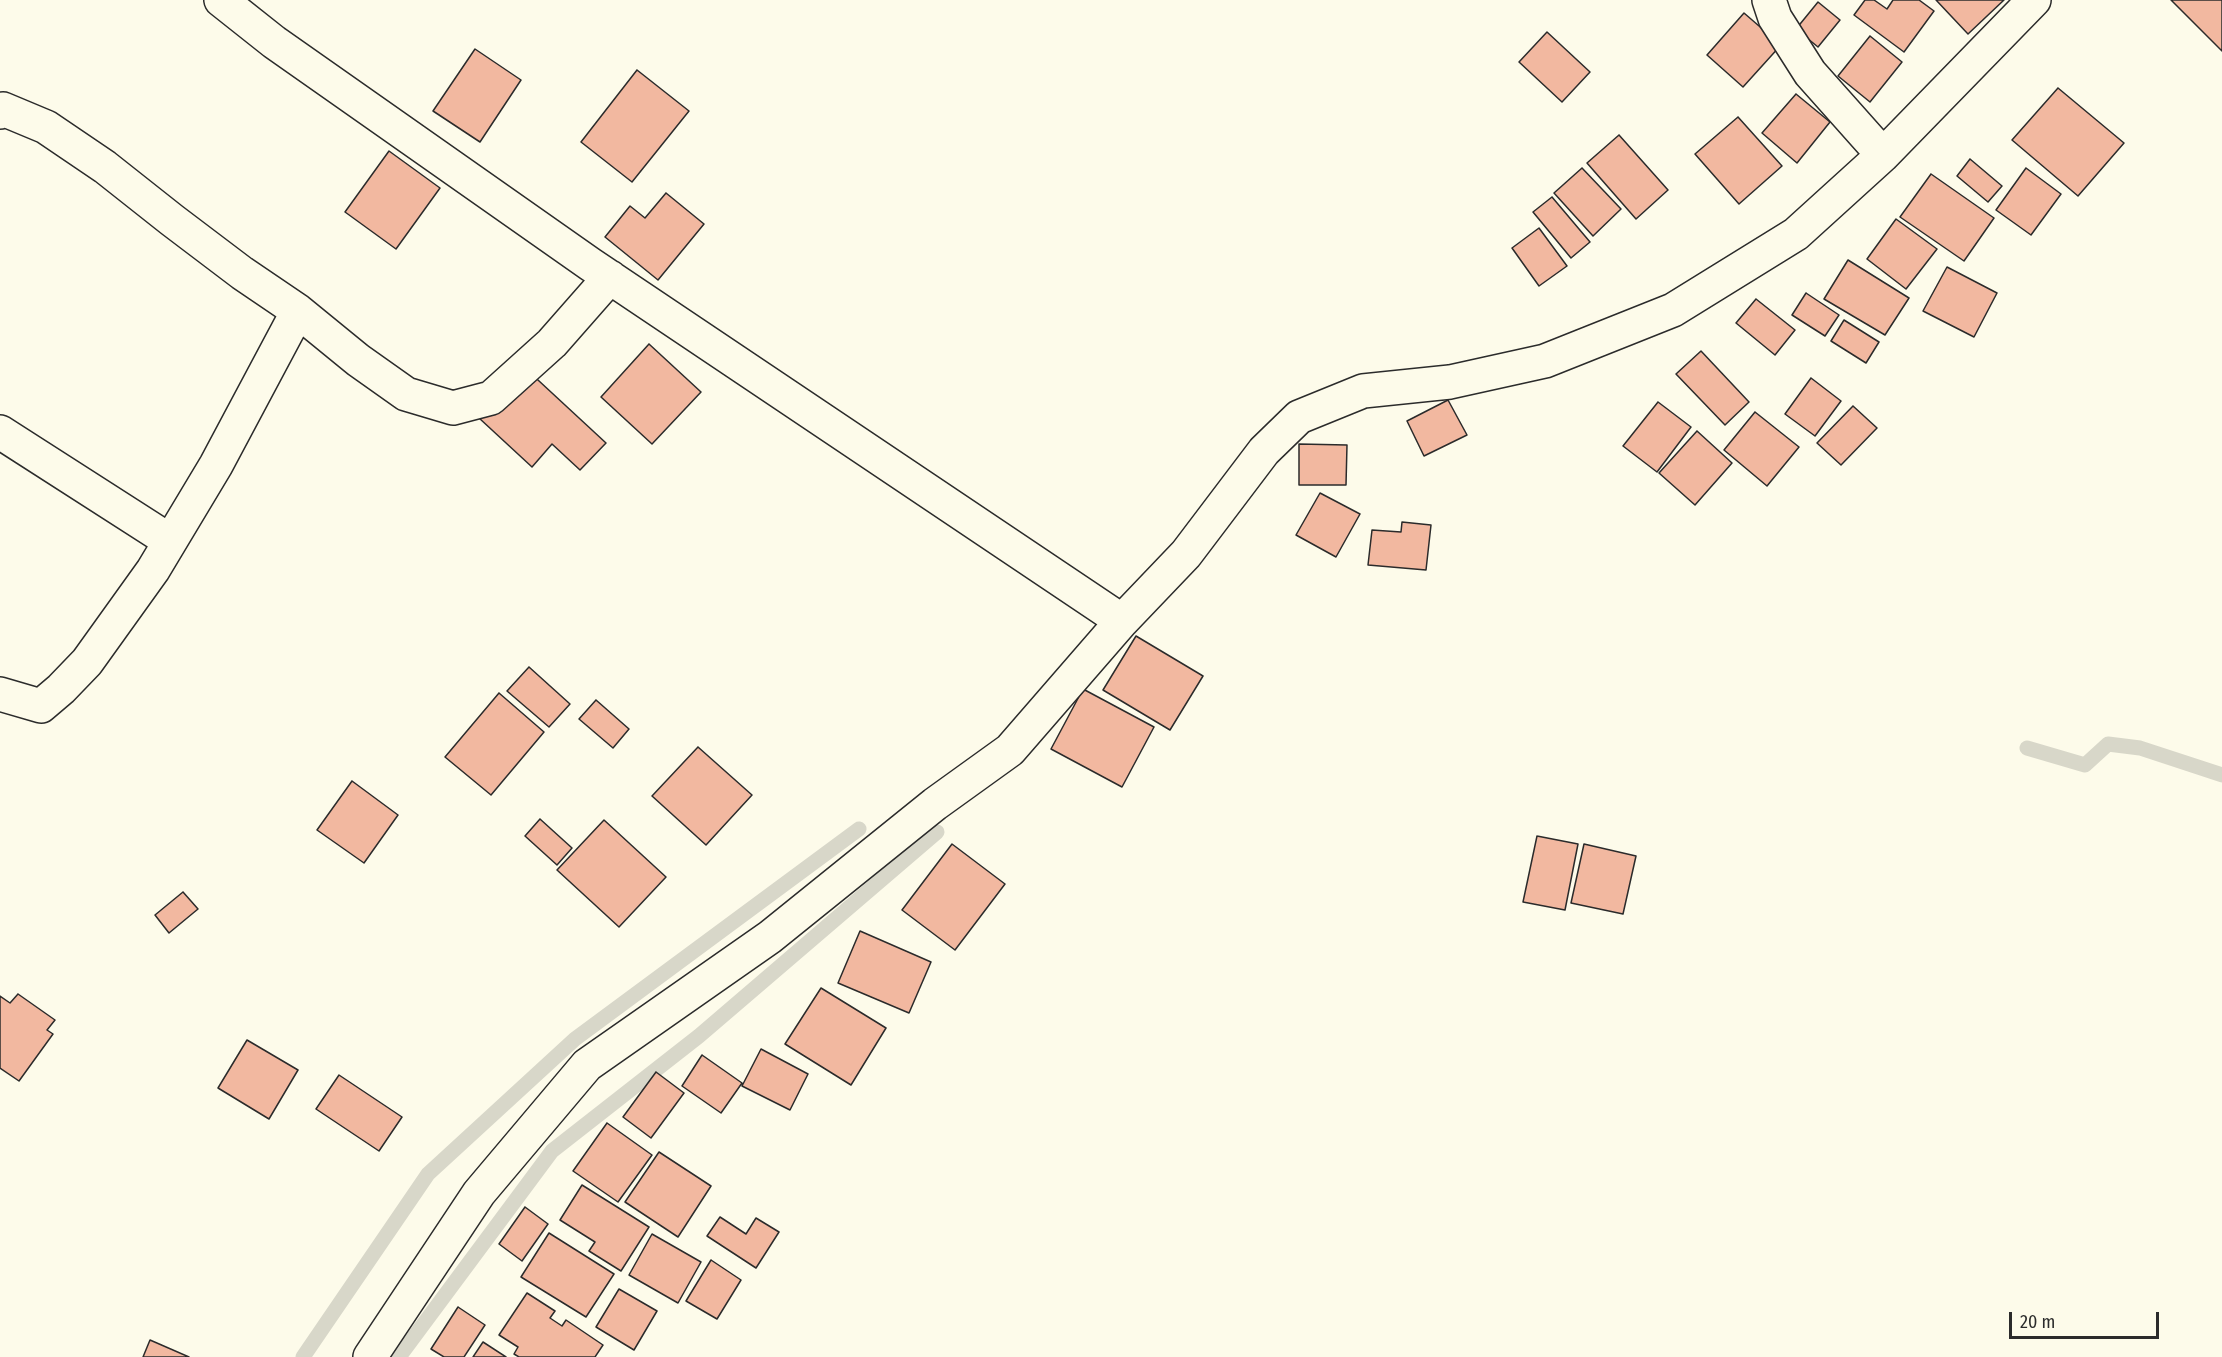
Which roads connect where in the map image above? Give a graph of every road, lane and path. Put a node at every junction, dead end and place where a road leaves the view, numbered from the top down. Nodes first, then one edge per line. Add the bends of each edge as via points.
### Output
1 (221, 0) edge
2 (1769, 0) edge
3 (2034, 0) edge
4 (0, 112) edge
5 (1883, 155) junction
6 (610, 277) junction
7 (298, 311) junction
8 (0, 432) edge
9 (170, 541) junction
10 (1122, 621) junction
11 (0, 694) edge
12 (370, 1357) edge

1 - 6 street via 273,42
2 - 5 street via 1775,18 1810,73
3 - 5 street
4 - 7 street via 3,109 46,127 86,153 233,267
5 - 10 street via 1796,234 1673,310 1545,361 1450,382 1363,391 1299,417 1264,451 1186,554
6 - 7 street via 552,343 491,398 453,408 406,394
6 - 10 street
7 - 9 street via 216,465
8 - 9 street
9 - 11 street via 87,662 61,689 41,705
10 - 12 street via 1010,750 935,804 770,937 587,1065 479,1192

